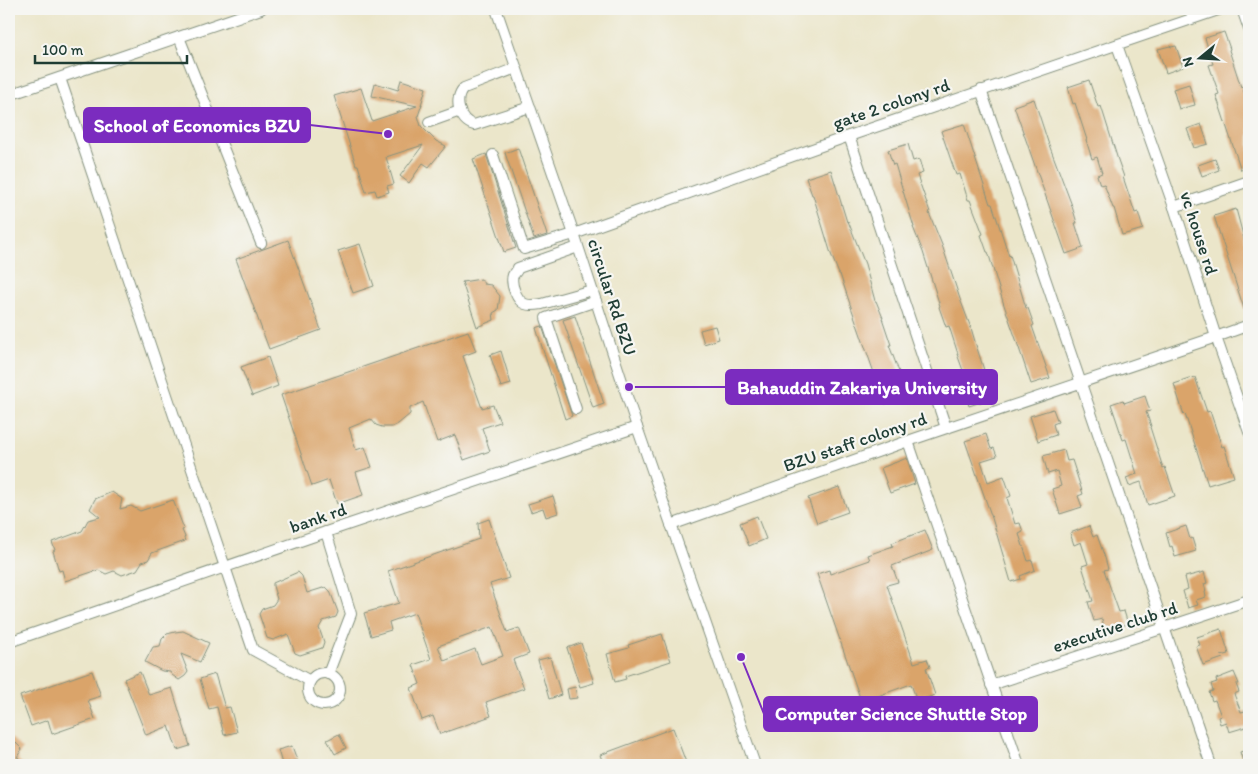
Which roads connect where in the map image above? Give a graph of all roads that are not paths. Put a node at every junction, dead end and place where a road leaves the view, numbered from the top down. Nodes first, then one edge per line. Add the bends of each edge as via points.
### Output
1 (261, 9) edge
2 (496, 9) edge
3 (1221, 9) edge
4 (1242, 9) edge
5 (1249, 29) edge
6 (179, 37) junction
7 (1117, 45) junction
8 (516, 68) junction
9 (60, 78) junction
10 (981, 90) junction
11 (9, 95) edge
12 (530, 107) junction
13 (460, 111) junction
14 (429, 122) dead end
15 (849, 136) junction
16 (493, 155) dead end
17 (1249, 181) edge
18 (1174, 207) junction
19 (574, 234) junction
20 (261, 242) dead end
21 (578, 247) junction
22 (592, 290) junction
23 (596, 301) junction
24 (1249, 325) edge
25 (1216, 337) junction
26 (1080, 382) junction
27 (576, 409) dead end
28 (637, 428) junction
29 (946, 428) junction
30 (1249, 432) edge
31 (908, 441) junction
32 (671, 525) junction
33 (326, 532) junction
34 (226, 568) junction
35 (1249, 600) edge
36 (1164, 628) junction
37 (9, 642) edge
38 (328, 674) junction
39 (310, 681) junction
40 (991, 685) junction
41 (755, 765) edge
42 (1018, 765) edge
43 (1211, 765) edge

1 - 6 street
2 - 8 street, circular Rd BZU
3 - 7 street, gate 2 colony rd
4 - 5 street
6 - 9 street
6 - 20 street
7 - 10 street, gate 2 colony rd
7 - 18 street, vc house rd
8 - 12 street, circular Rd BZU
8 - 13 street via 464,88 459,92
9 - 11 street
9 - 34 street
10 - 15 street, gate 2 colony rd
10 - 26 street
12 - 13 street via 474,125 464,120
12 - 19 street, circular Rd BZU
13 - 14 street
15 - 19 street, gate 2 colony rd
15 - 29 street
16 - 19 street, gate 2 colony rd via 524,249
17 - 18 street
18 - 25 street, vc house rd
19 - 21 street, circular Rd BZU
21 - 22 street, circular Rd BZU
21 - 22 street via 518,268 513,282 516,294 520,301 533,305
22 - 23 street, circular Rd BZU
23 - 27 street via 546,318
23 - 28 street, circular Rd BZU
24 - 25 street, BZU staff colony rd
25 - 26 street, BZU staff colony rd
25 - 30 street, vc house rd
26 - 29 street, BZU staff colony rd
26 - 36 street
28 - 32 street, circular Rd BZU
28 - 33 street, bank rd
29 - 31 street, BZU staff colony rd
31 - 32 street, BZU staff colony rd
31 - 40 street
32 - 41 street, circular Rd BZU
33 - 34 street, bank rd
33 - 38 street via 351,614
34 - 37 street, bank rd
34 - 39 street via 253,650
35 - 36 street, executive club rd
36 - 40 street, executive club rd
36 - 43 street
38 - 39 street via 318,674
38 - 39 street via 336,679 340,688 338,698 330,704 321,705 312,700 308,691
40 - 42 street

